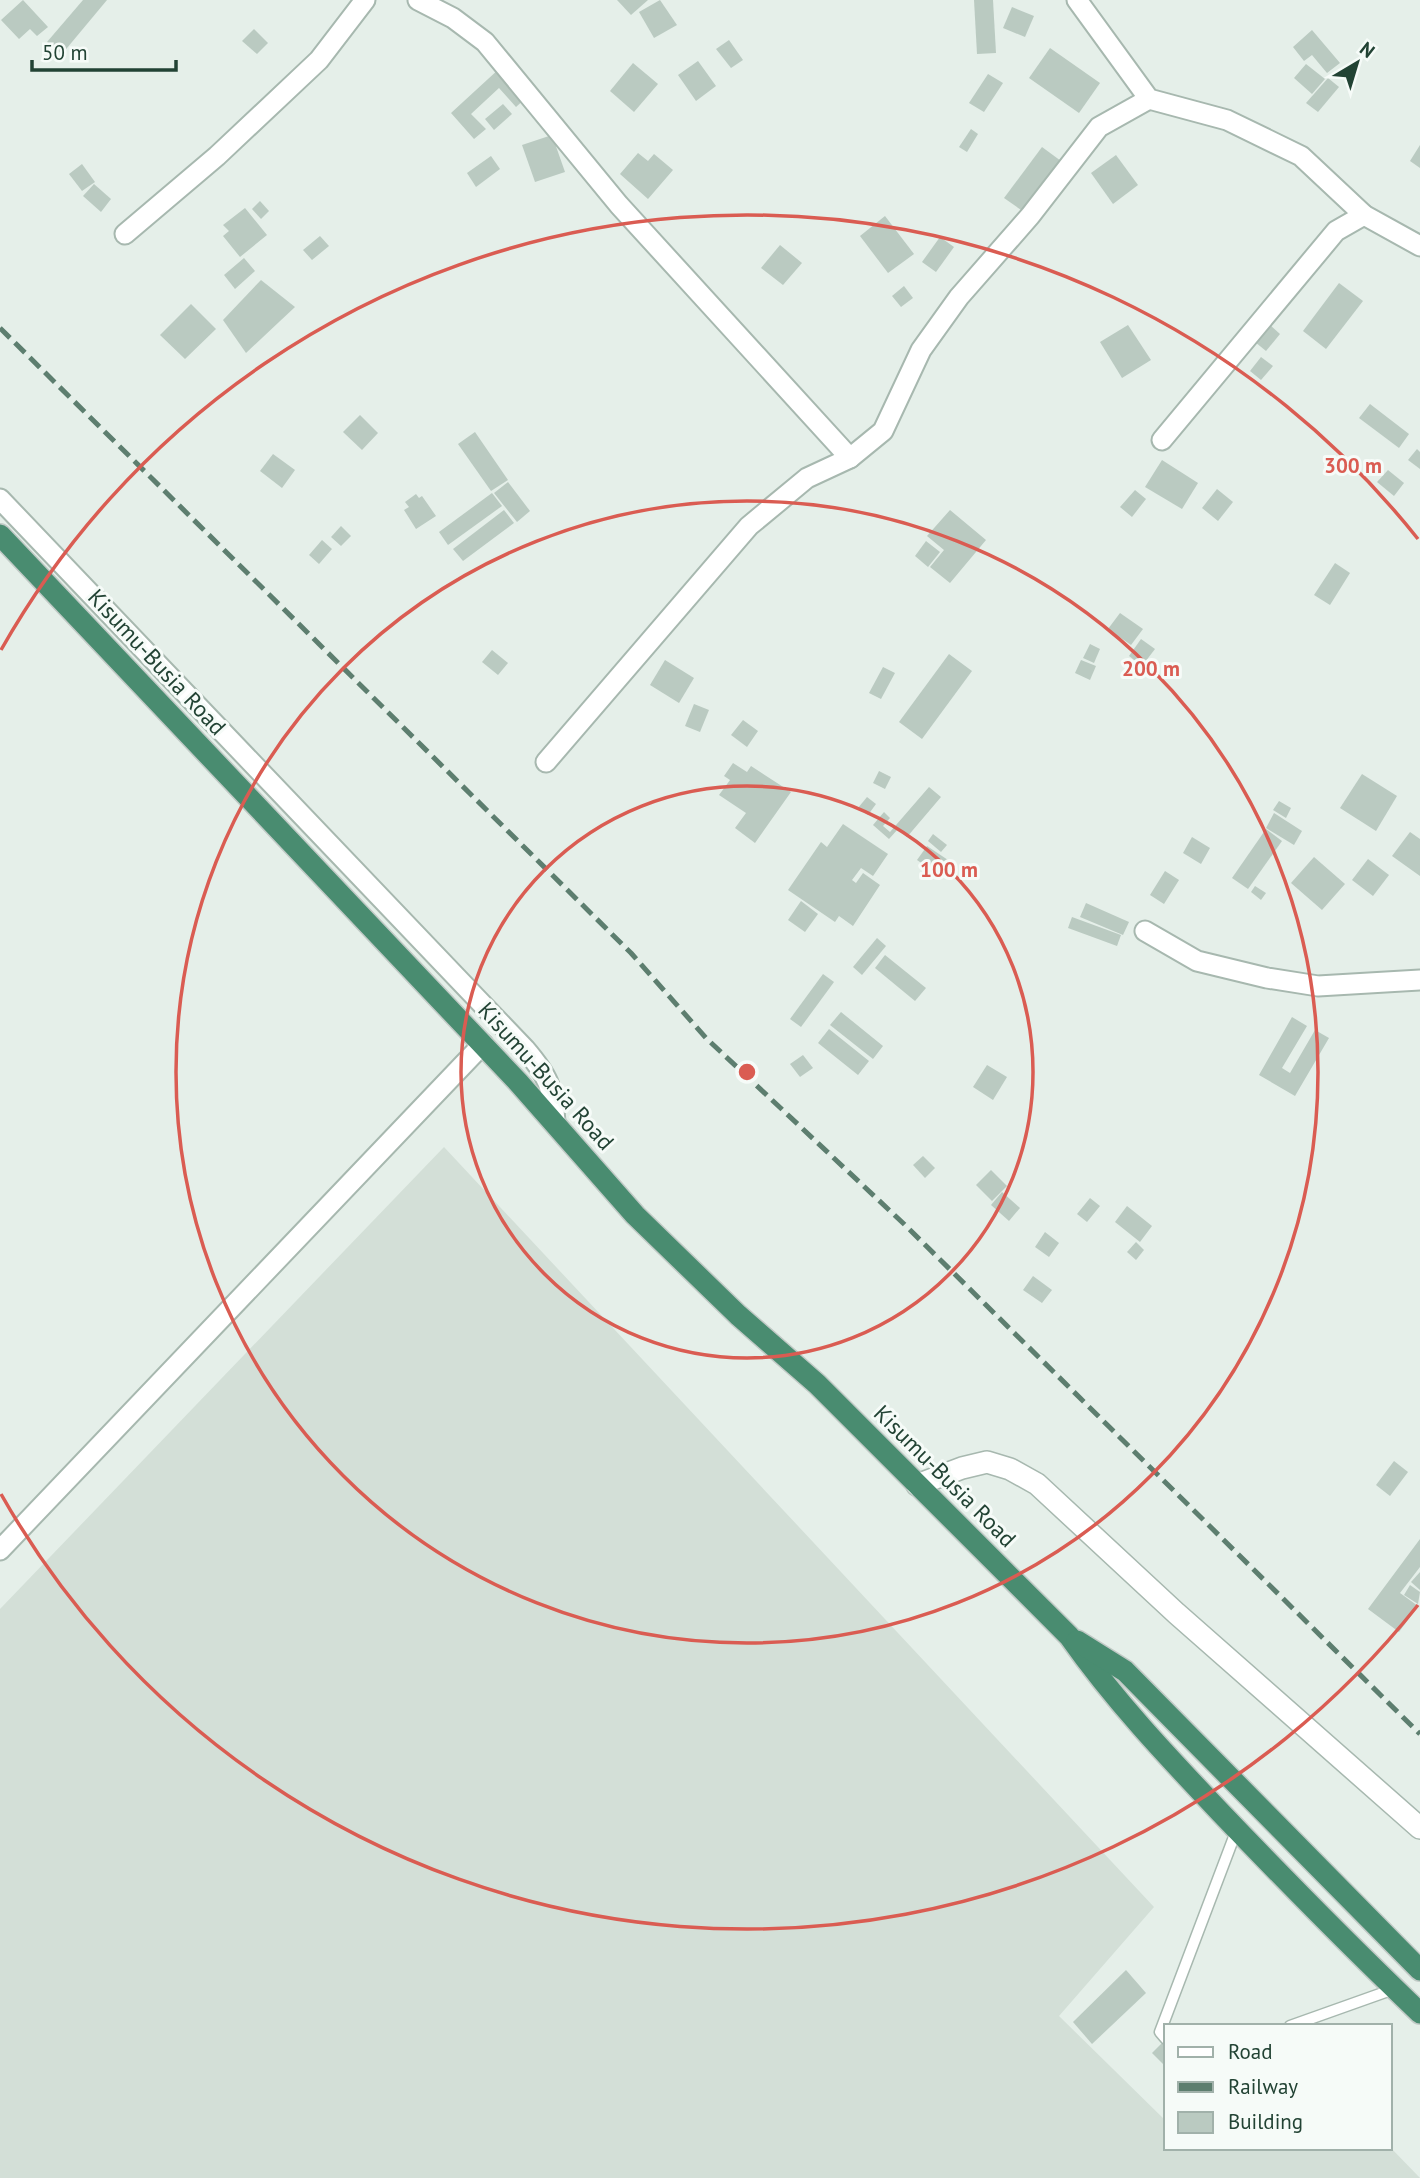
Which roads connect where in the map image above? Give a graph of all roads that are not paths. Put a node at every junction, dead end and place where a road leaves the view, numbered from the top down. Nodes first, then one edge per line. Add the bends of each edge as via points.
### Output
1 (365, 0) edge
2 (418, 0) edge
3 (1077, 0) edge
4 (1149, 99) junction
5 (1364, 215) junction
6 (125, 234) dead end
7 (1420, 246) edge
8 (1162, 440) dead end
9 (849, 458) junction
10 (0, 499) edge
11 (0, 535) edge
12 (546, 762) dead end
13 (1145, 930) dead end
14 (1420, 980) edge
15 (483, 1044) junction
16 (555, 1122) junction
17 (917, 1485) junction
18 (0, 1550) edge
19 (1069, 1636) junction
20 (1420, 1828) edge
21 (1237, 1829) junction
22 (1420, 1970) edge
23 (1394, 1988) junction
24 (1420, 2013) edge
25 (1295, 2024) edge
26 (1164, 2037) edge

1 - 6 street via 318,60 217,156
2 - 9 street via 485,42 619,205
3 - 4 street
4 - 5 street via 1227,120 1301,156
4 - 9 street via 1099,127 920,349 883,431
5 - 7 street
5 - 8 street via 1336,231
9 - 12 street via 807,478 749,526
10 - 16 street via 525,1049 553,1089
11 - 15 highway, Kisumu-Busia Road
13 - 14 street via 1197,961 1253,975 1318,986
15 - 16 highway, Kisumu-Busia Road
15 - 18 street
16 - 17 highway, Kisumu-Busia Road via 635,1215 817,1384
17 - 19 highway, Kisumu-Busia Road
17 - 20 street via 987,1462 1038,1484 1176,1613
19 - 21 highway via 1102,1682
19 - 22 highway via 1125,1671
21 - 23 highway
21 - 26 lane via 1160,2032
23 - 24 highway
23 - 25 lane

